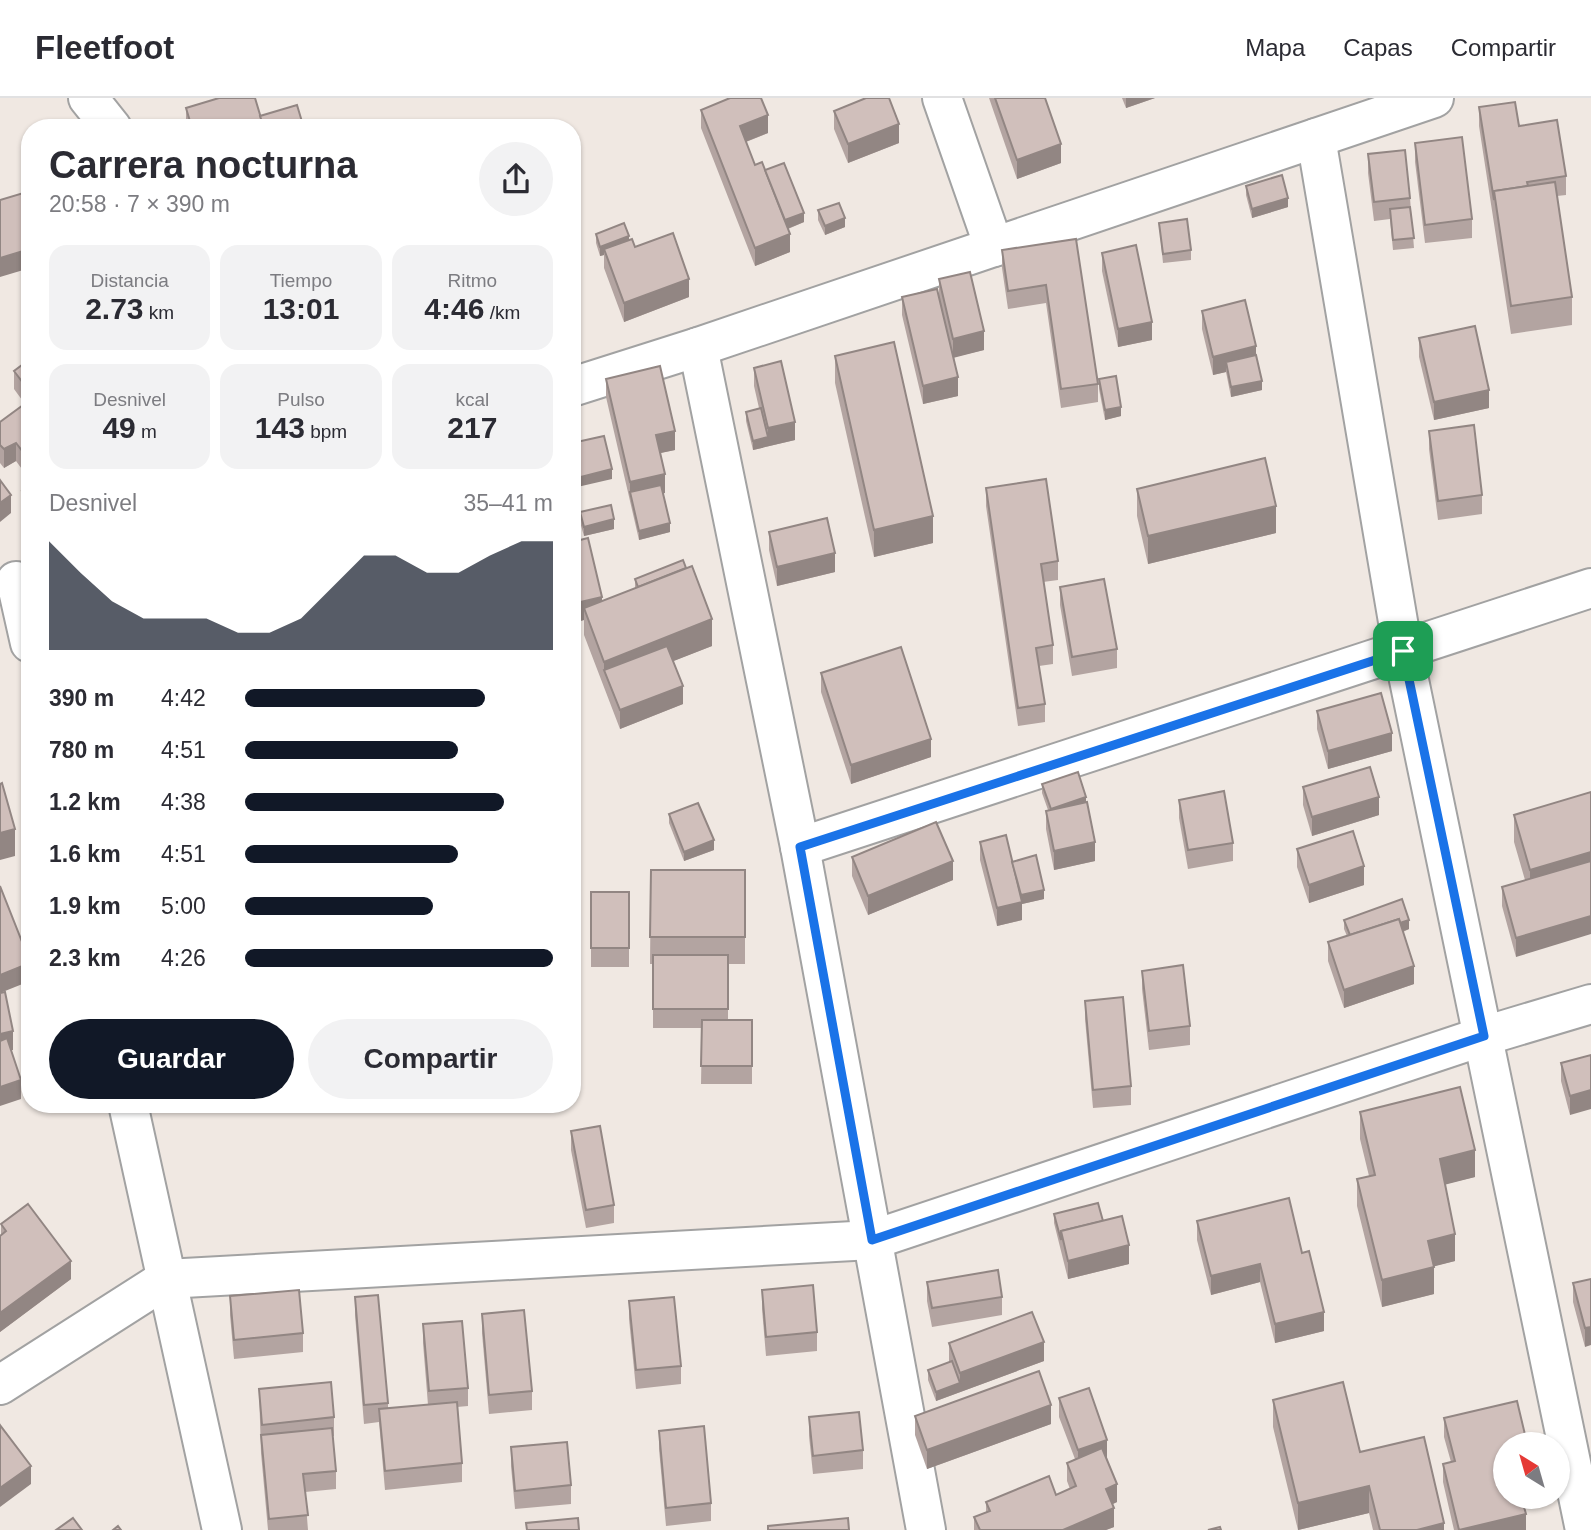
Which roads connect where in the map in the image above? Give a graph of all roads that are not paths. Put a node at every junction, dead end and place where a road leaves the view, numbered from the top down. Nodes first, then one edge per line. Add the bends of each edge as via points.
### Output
1 (88, 98) edge
2 (942, 98) edge
3 (1434, 98) edge
4 (105, 119) edge
5 (1317, 138) junction
6 (994, 247) junction
7 (698, 348) junction
8 (581, 384) edge
9 (15, 581) edge
10 (1591, 588) edge
11 (21, 606) edge
12 (1403, 651) junction
13 (800, 847) junction
14 (1591, 1004) edge
15 (1484, 1036) junction
16 (130, 1113) edge
17 (872, 1240) junction
18 (166, 1279) junction
19 (0, 1385) edge
20 (222, 1530) edge
21 (926, 1530) edge
22 (1585, 1530) edge

1 - 4 street
2 - 6 street
3 - 5 street
5 - 6 street
5 - 12 street
6 - 7 street
7 - 8 street
7 - 13 street
9 - 11 street
10 - 12 street
12 - 13 street
12 - 15 street
13 - 17 street
14 - 15 street
15 - 17 street
15 - 22 street
16 - 18 street
17 - 18 street
17 - 21 street
18 - 19 street
18 - 20 street

